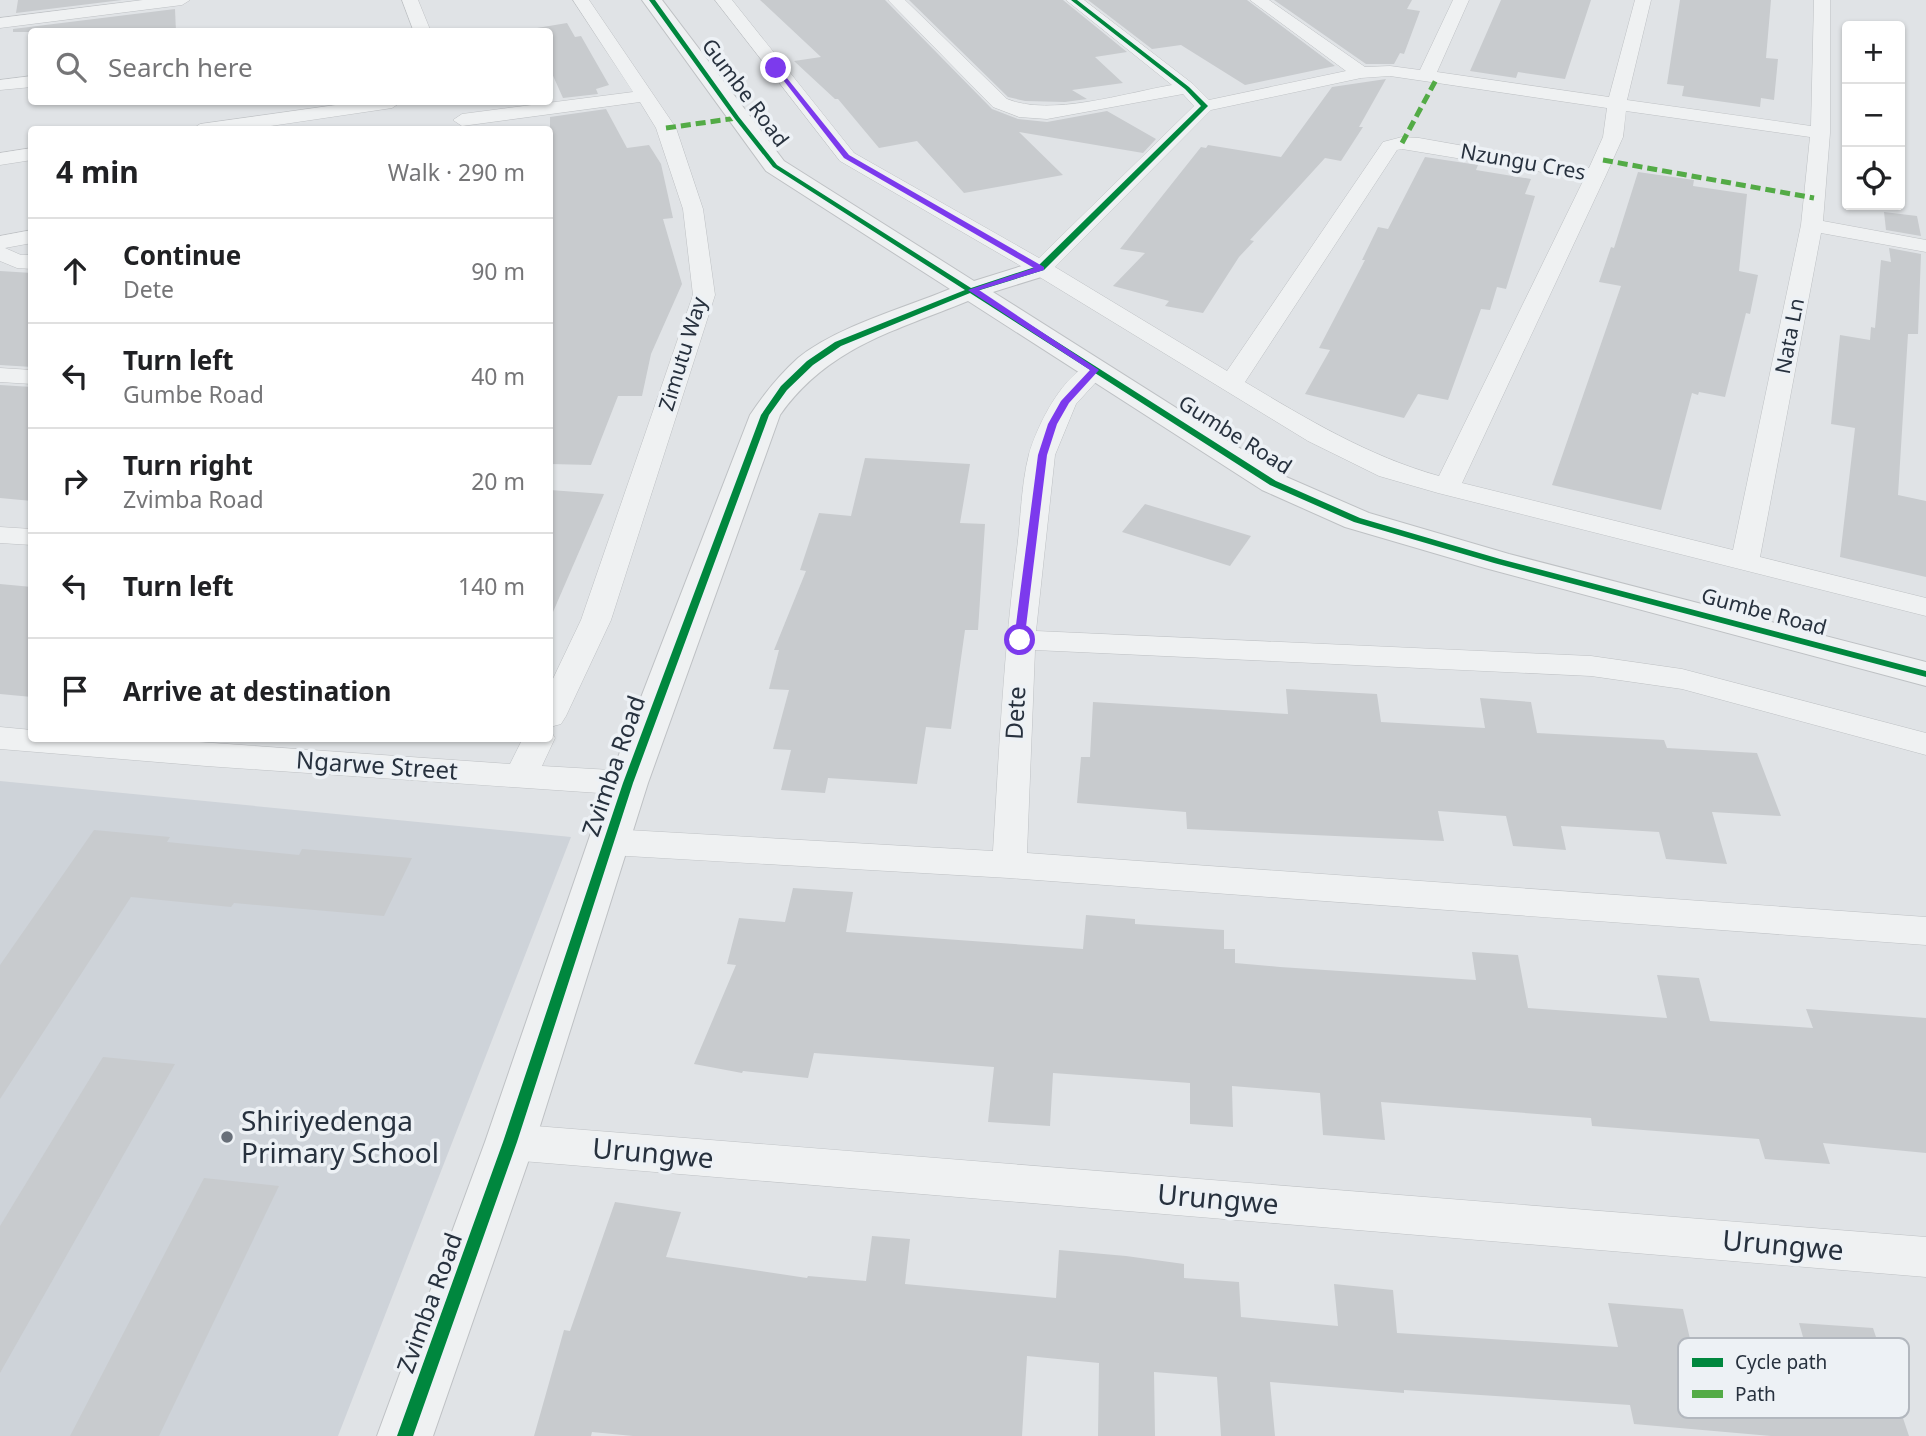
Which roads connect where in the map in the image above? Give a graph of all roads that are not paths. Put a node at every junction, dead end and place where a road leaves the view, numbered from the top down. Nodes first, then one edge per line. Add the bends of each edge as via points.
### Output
1 (182, 0) edge
2 (410, 0) edge
3 (582, 0) edge
4 (652, 0) edge
5 (723, 0) edge
6 (896, 0) edge
7 (1074, 0) edge
8 (1461, 0) edge
9 (1643, 0) edge
10 (1822, 0) edge
11 (1293, 2) dead end
12 (1265, 5) edge
13 (0, 23) edge
14 (417, 28) edge
15 (1361, 73) junction
16 (1426, 76) junction
17 (28, 82) edge
18 (0, 85) edge
19 (1187, 88) junction
20 (646, 96) junction
21 (1617, 104) junction
22 (372, 105) edge
23 (454, 105) edge
24 (1205, 106) junction
25 (463, 125) edge
26 (228, 126) edge
27 (1820, 133) junction
28 (28, 155) edge
29 (0, 159) edge
30 (1596, 175) junction
31 (1812, 225) junction
32 (28, 237) edge
33 (0, 242) edge
34 (1926, 246) edge
35 (0, 253) edge
36 (28, 262) edge
37 (1041, 268) junction
38 (972, 290) junction
39 (1095, 370) junction
40 (0, 375) edge
41 (28, 377) edge
42 (1231, 384) junction
43 (1447, 487) junction
44 (0, 535) edge
45 (28, 537) edge
46 (1745, 560) junction
47 (1926, 607) edge
48 (1020, 640) junction
49 (1926, 674) edge
50 (553, 710) edge
51 (0, 738) edge
52 (28, 739) edge
53 (94, 742) edge
54 (536, 742) edge
55 (1926, 744) edge
56 (212, 747) edge
57 (521, 775) junction
58 (628, 783) junction
59 (610, 842) junction
60 (1010, 865) junction
61 (1926, 931) edge
62 (510, 1142) junction
63 (1926, 1257) edge
64 (405, 1436) edge

1 - 13 street
2 - 14 street
3 - 20 street, Zimutu Way
4 - 38 street, Gumbe Road via 775,166
5 - 37 street via 847,157
6 - 19 street via 1000,103 1019,111 1047,113
7 - 19 street
8 - 16 street
9 - 21 street
10 - 27 street, Nata Ln
11 - 12 street
12 - 15 street
15 - 16 street
15 - 24 street
16 - 21 street
17 - 18 street
19 - 24 street
20 - 25 street
20 - 50 street, Zimutu Way via 666,128 693,209 704,295 597,620
21 - 27 street
21 - 30 street via 1613,137
22 - 26 street
23 - 25 street
24 - 37 street
27 - 31 street, Nata Ln
28 - 29 street
30 - 42 street, Nzungu Cres via 1419,144 1390,146
30 - 43 street, Nzungu Cres
31 - 34 street
31 - 46 street, Nata Ln
32 - 33 street
35 - 36 street
37 - 38 street, Zvimba Road
37 - 42 street
38 - 39 street, Gumbe Road
38 - 58 street, Zvimba Road via 838,344 784,388 765,415
39 - 48 street, Dete via 1065,401 1042,455
39 - 49 street, Gumbe Road via 1273,483 1357,520
40 - 41 street
42 - 43 street via 1317,436 1388,470
43 - 46 street
44 - 45 street
46 - 47 street
48 - 55 street via 1591,666 1682,679
48 - 60 street, Dete
51 - 52 street, Ngarwe Street
53 - 56 street, Ngarwe Street
54 - 57 street
56 - 57 street, Ngarwe Street
57 - 58 street, Ngarwe Street
58 - 59 street, Zvimba Road
59 - 60 street
59 - 62 street, Zvimba Road
60 - 61 street
62 - 63 street, Urungwe
62 - 64 street, Zvimba Road

